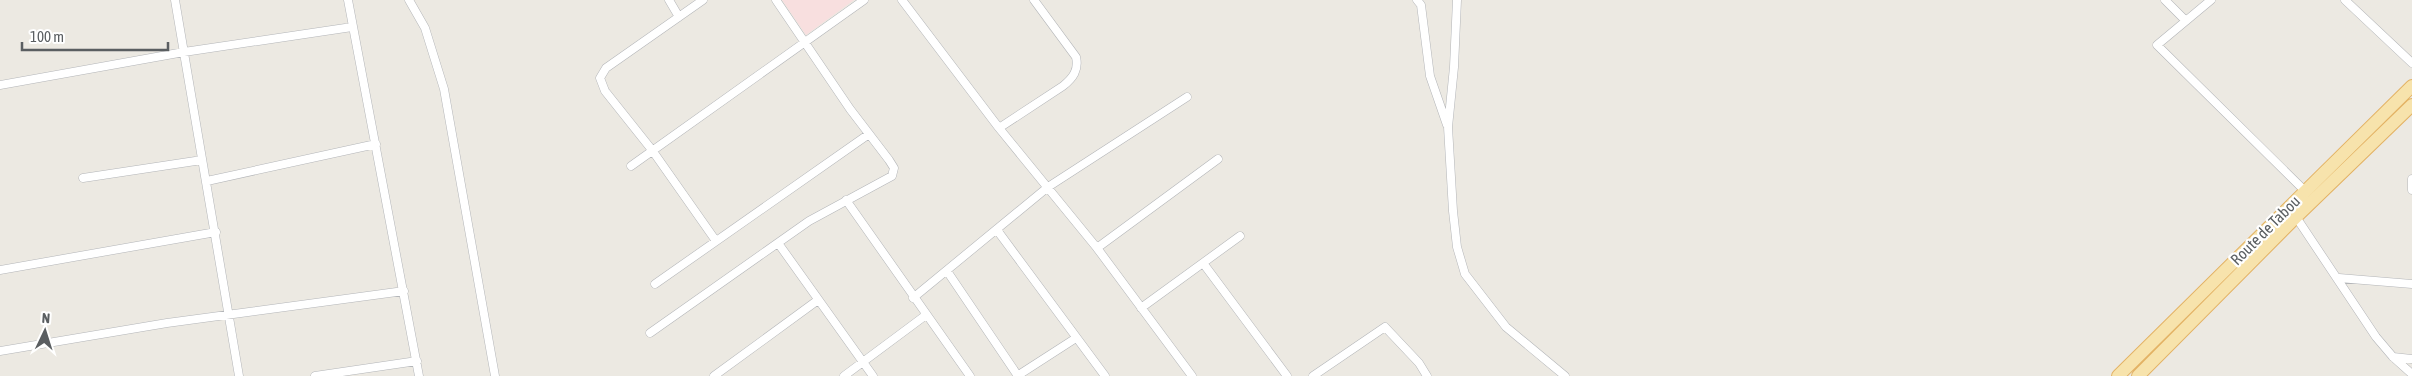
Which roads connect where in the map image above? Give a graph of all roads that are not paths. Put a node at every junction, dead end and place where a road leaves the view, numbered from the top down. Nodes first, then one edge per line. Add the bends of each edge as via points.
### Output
1 (175, 0) edge
2 (348, 0) edge
3 (409, 0) edge
4 (669, 0) edge
5 (703, 0) edge
6 (776, 0) edge
7 (864, 0) edge
8 (902, 0) edge
9 (1034, 0) edge
10 (1417, 0) edge
11 (1457, 0) edge
12 (2166, 0) edge
13 (2210, 0) edge
14 (2345, 0) edge
15 (679, 17) junction
16 (2186, 21) junction
17 (352, 27) junction
18 (805, 43) junction
19 (184, 52) junction
20 (2412, 63) edge
21 (0, 85) edge
22 (2412, 86) edge
23 (1187, 97) dead end
24 (2412, 105) edge
25 (1448, 127) junction
26 (999, 128) junction
27 (869, 134) junction
28 (376, 144) junction
29 (652, 150) junction
30 (1218, 159) dead end
31 (202, 160) junction
32 (631, 166) dead end
33 (83, 178) dead end
34 (2412, 179) edge
35 (207, 181) junction
36 (1048, 187) junction
37 (2304, 190) junction
38 (2412, 190) edge
39 (846, 200) junction
40 (2296, 217) junction
41 (997, 230) junction
42 (216, 232) junction
43 (1240, 236) dead end
44 (716, 241) junction
45 (778, 244) junction
46 (1097, 248) junction
47 (1204, 263) junction
48 (0, 270) edge
49 (947, 271) junction
50 (2339, 278) junction
51 (655, 284) dead end
52 (2412, 284) edge
53 (404, 291) junction
54 (913, 298) junction
55 (818, 300) junction
56 (1141, 308) junction
57 (230, 314) junction
58 (926, 315) junction
59 (650, 333) dead end
60 (1076, 338) junction
61 (0, 351) edge
62 (2393, 357) junction
63 (2412, 359) edge
64 (417, 360) junction
65 (863, 363) junction
66 (2412, 374) edge
67 (239, 376) edge
68 (315, 376) edge
69 (419, 376) edge
70 (494, 376) edge
71 (714, 376) edge
72 (844, 376) edge
73 (873, 376) edge
74 (970, 376) edge
75 (1018, 376) edge
76 (1104, 376) edge
77 (1192, 376) edge
78 (1287, 376) edge
79 (1314, 376) edge
80 (1427, 376) edge
81 (1565, 376) edge
82 (2118, 376) edge
83 (2138, 376) edge

1 - 19 street
2 - 17 street
3 - 70 street via 425,28 444,89
4 - 15 street
5 - 15 street
6 - 18 street
7 - 18 street
8 - 26 street
9 - 26 street via 1076,57 1076,68 1063,86
10 - 25 street via 1430,76
11 - 25 street
12 - 16 street
13 - 16 street
14 - 20 street
15 - 29 street via 606,68 600,78 605,91
16 - 37 street via 2158,45
17 - 19 street
17 - 28 street
18 - 27 street
18 - 29 street
19 - 21 street
19 - 31 street
22 - 37 main road, Route de Tabou
23 - 36 street
24 - 40 main road, Route de Tabou
25 - 81 street via 1453,211 1465,274 1506,327
26 - 36 street
27 - 39 street via 894,168 892,176
27 - 44 street
28 - 35 street
28 - 53 street
29 - 32 street
29 - 44 street
30 - 46 street
31 - 33 street
31 - 35 street
34 - 38 street
35 - 42 street
36 - 41 street
36 - 46 street
37 - 82 main road, Route de Tabou
39 - 45 street
39 - 54 street
40 - 50 street
40 - 83 main road, Route de Tabou
41 - 49 street
41 - 60 street
42 - 48 street
42 - 57 street
43 - 47 street
44 - 51 street
45 - 55 street
45 - 59 street
46 - 56 street
47 - 56 street
47 - 78 street
49 - 54 street
49 - 75 street
50 - 52 street
50 - 62 street
53 - 57 street
53 - 64 street
54 - 58 street
55 - 65 street
55 - 71 street
56 - 77 street
57 - 61 street
57 - 67 street
58 - 65 street
58 - 74 street
60 - 75 street
60 - 76 street
62 - 63 street
62 - 66 street
64 - 68 street
64 - 69 street
65 - 72 street
65 - 73 street
79 - 80 street via 1385,327

